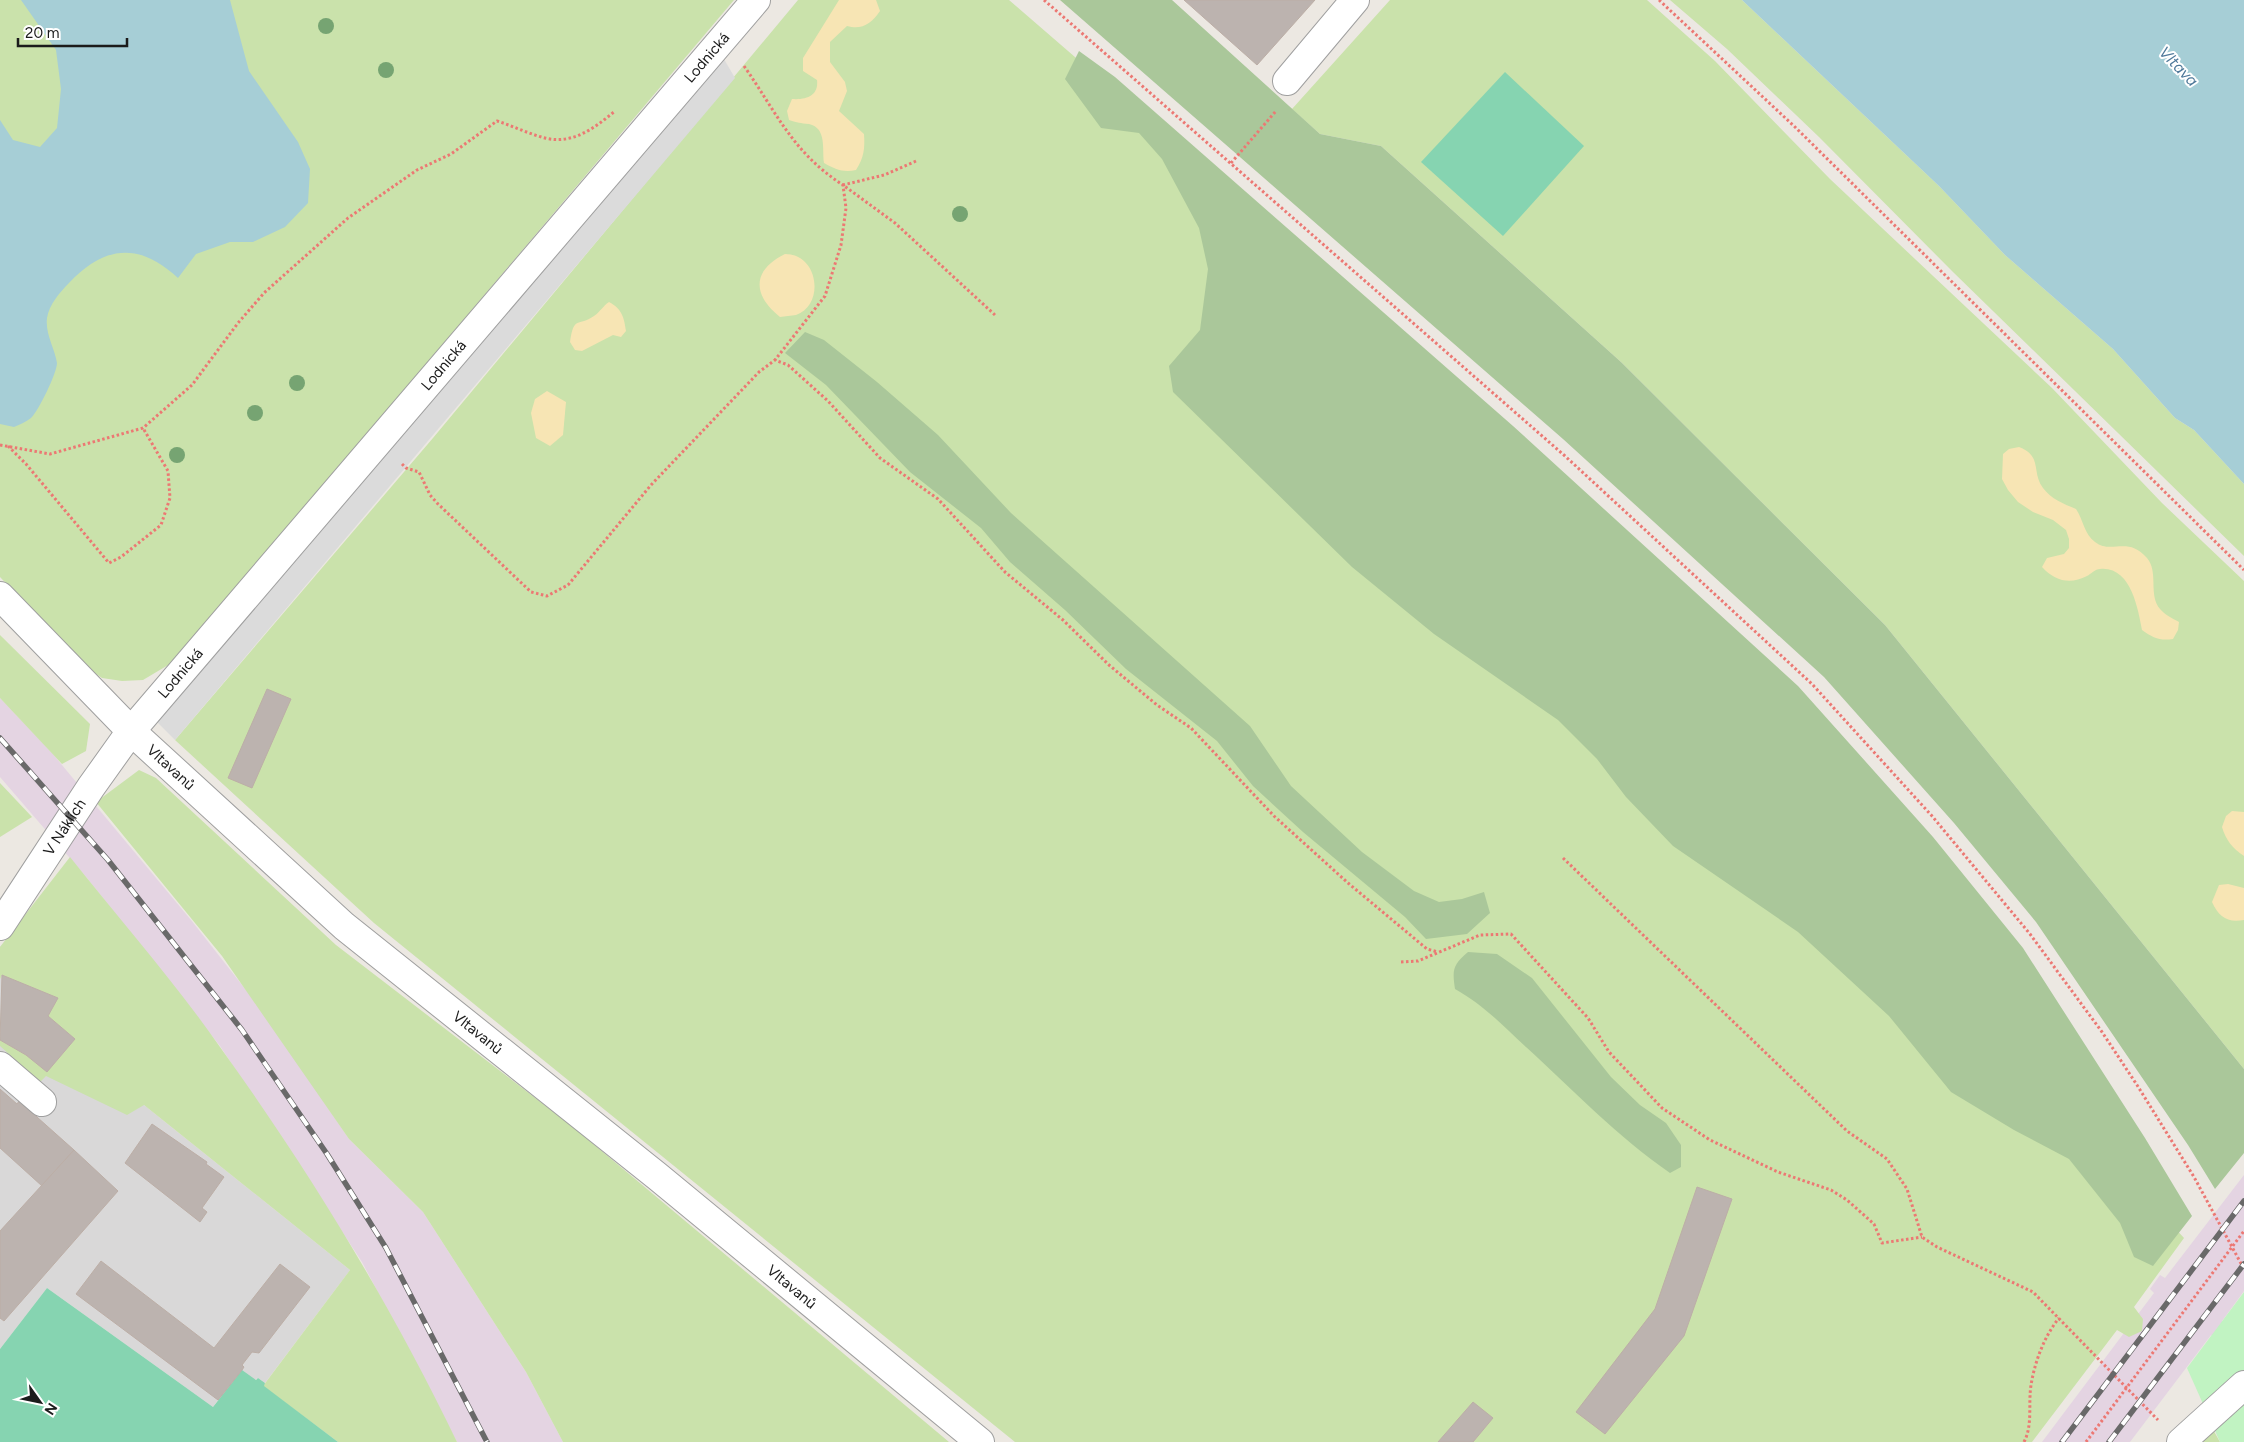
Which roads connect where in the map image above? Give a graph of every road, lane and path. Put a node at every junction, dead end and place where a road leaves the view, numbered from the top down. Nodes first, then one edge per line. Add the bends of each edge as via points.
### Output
1 (756, 0) edge
2 (1044, 0) edge
3 (1355, 0) edge
4 (1660, 0) edge
5 (725, 36) junction
6 (1287, 81) dead end
7 (572, 138) dead end
8 (916, 161) dead end
9 (843, 185) junction
10 (995, 315) dead end
11 (776, 360) junction
12 (143, 428) junction
13 (381, 439) junction
14 (0, 445) edge
15 (7, 446) junction
16 (2244, 570) edge
17 (0, 596) edge
18 (131, 731) junction
19 (1563, 858) dead end
20 (0, 926) edge
21 (1438, 952) junction
22 (1400, 962) dead end
23 (0, 1066) edge
24 (42, 1102) dead end
25 (2244, 1231) edge
26 (1922, 1237) junction
27 (2244, 1270) edge
28 (2059, 1318) junction
29 (2244, 1385) edge
30 (2160, 1421) dead end
31 (980, 1442) edge
32 (2024, 1442) edge
33 (2086, 1442) edge
34 (2180, 1442) edge

1 - 5 street, Lodnická
2 - 27 path via 1565,456 1812,684 1932,816 2030,934 2102,1032 2142,1094 2194,1177
3 - 6 street
4 - 16 path via 1795,127
5 - 9 path via 803,153
5 - 13 street, Lodnická
7 - 12 path via 546,138 497,121 451,154 417,170 348,218 264,293 192,384
8 - 9 path via 884,175
9 - 10 path via 896,223
9 - 11 path via 846,208 841,245 824,296
11 - 13 path via 759,372 651,485 568,585 547,596 531,592 438,504 419,472 406,468
11 - 21 path via 788,365 828,401 880,458 938,499 1005,572 1063,620 1109,665 1190,728 1274,816 1348,883 1427,949
12 - 15 path via 50,454
12 - 15 path via 168,471 170,498 161,526 121,558 109,563
13 - 18 street, Lodnická
14 - 15 path
17 - 18 street, Vltavanů
18 - 20 street, V Náklích via 91,786
18 - 31 street, Vltavanů via 344,926 658,1176
19 - 26 path via 1847,1131 1887,1159 1907,1189
21 - 22 path via 1418,961
21 - 26 path via 1480,935 1511,934 1588,1018 1609,1052 1662,1108 1710,1140 1778,1172 1831,1190 1874,1224 1882,1243
23 - 24 street
25 - 33 path, bridge
26 - 28 path via 2033,1292
28 - 30 path
28 - 32 path via 2038,1356 2031,1385 2028,1434
29 - 34 street

